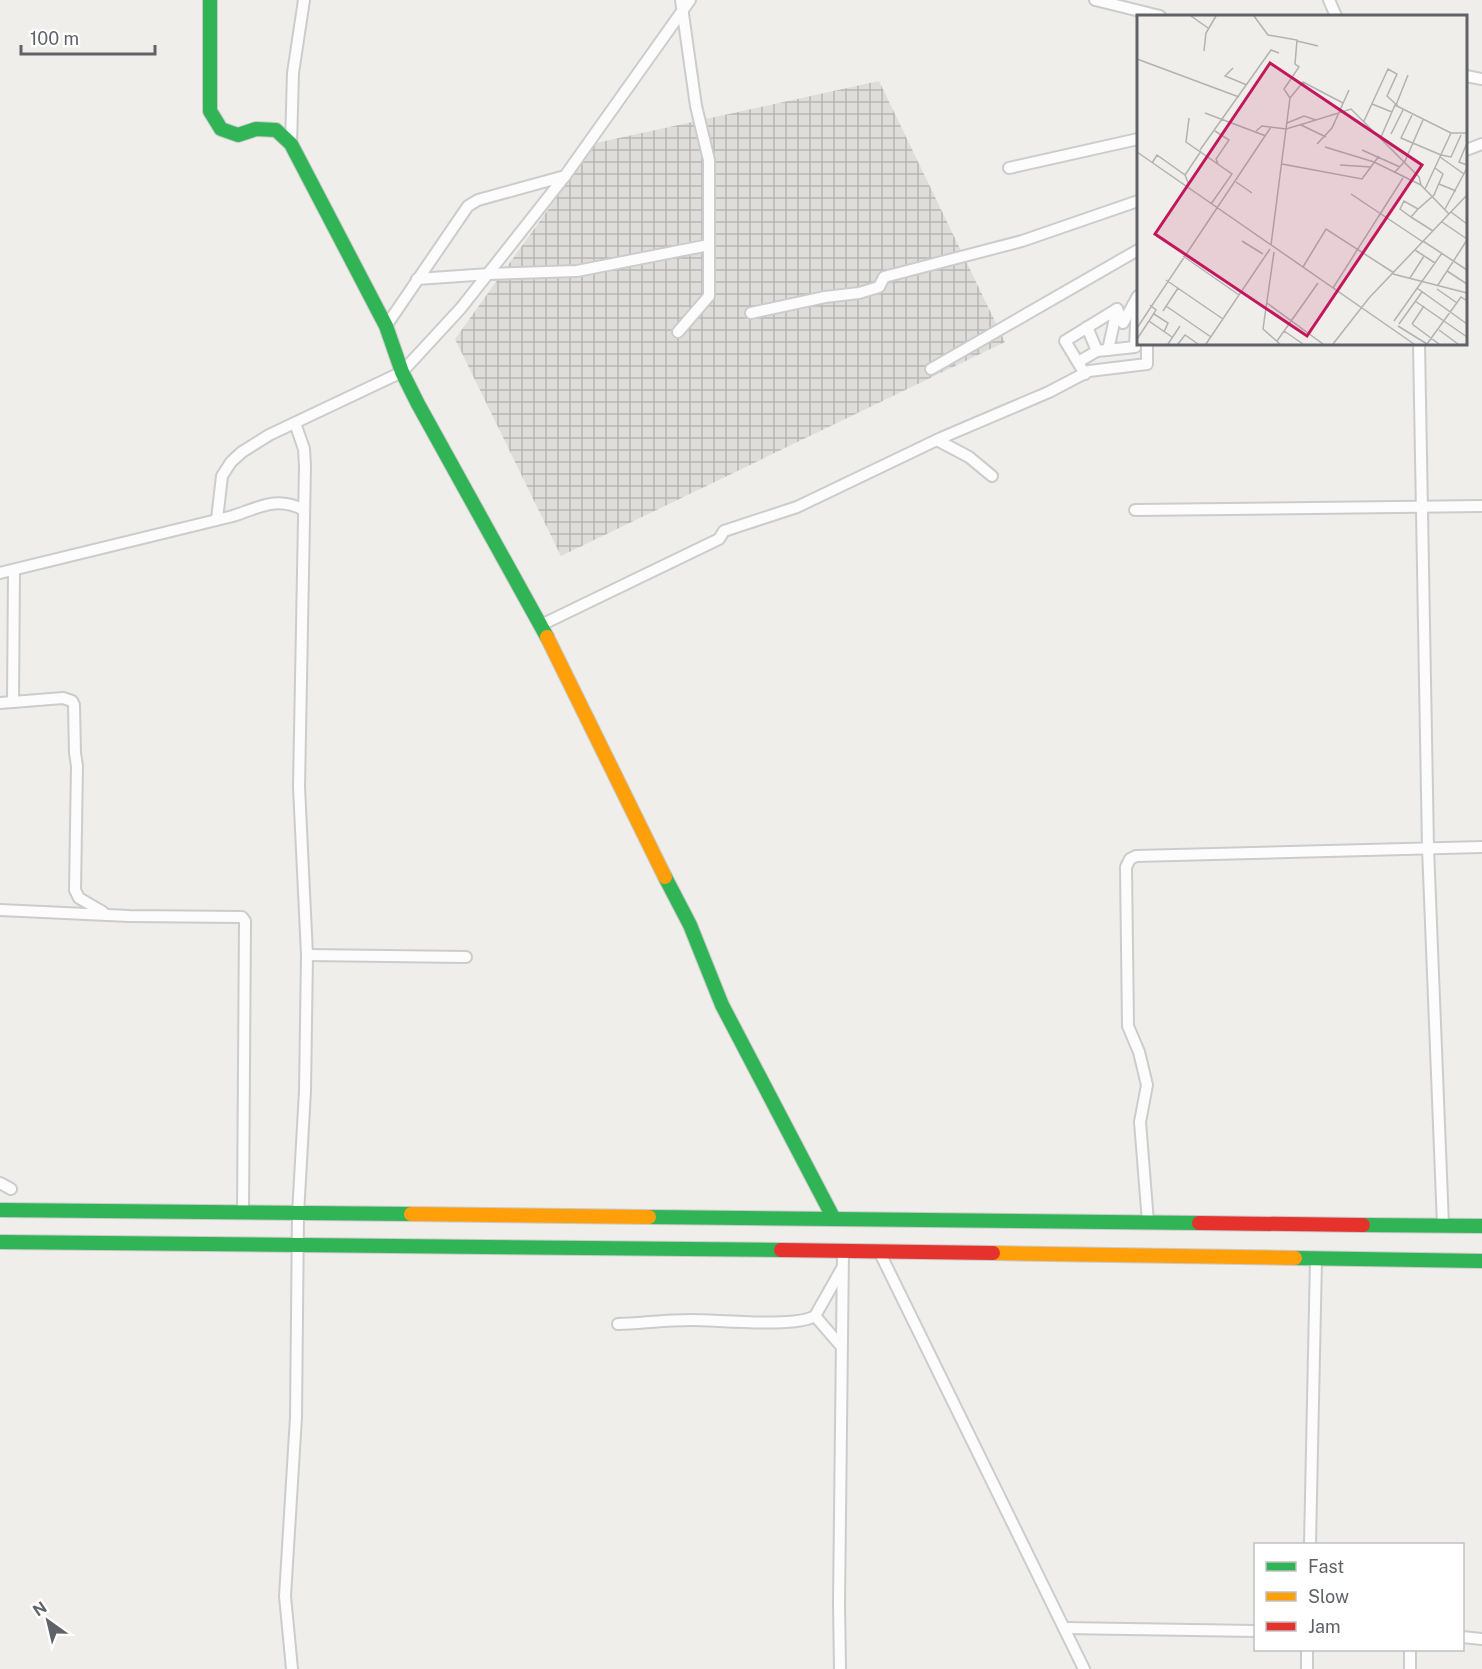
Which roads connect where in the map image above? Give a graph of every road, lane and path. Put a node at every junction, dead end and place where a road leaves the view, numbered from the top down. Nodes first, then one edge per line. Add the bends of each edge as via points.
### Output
1 (210, 0) edge
2 (304, 0) edge
3 (690, 0) edge
4 (1095, 0) edge
5 (1329, 0) edge
6 (681, 5) edge
7 (1156, 15) edge
8 (1336, 15) edge
9 (1467, 76) edge
10 (1482, 79) edge
11 (1137, 139) edge
12 (291, 144) junction
13 (1482, 144) edge
14 (1467, 150) edge
15 (1009, 168) dead end
16 (565, 176) junction
17 (1137, 201) edge
18 (709, 245) junction
19 (1137, 251) edge
20 (489, 274) junction
21 (417, 279) junction
22 (1137, 298) edge
23 (1117, 309) junction
24 (751, 313) dead end
25 (1137, 313) edge
26 (386, 326) junction
27 (1087, 327) junction
28 (678, 332) dead end
29 (1147, 345) edge
30 (1419, 345) edge
31 (1102, 351) junction
32 (1078, 362) junction
33 (931, 369) dead end
34 (402, 372) junction
35 (1085, 374) junction
36 (295, 423) junction
37 (937, 440) junction
38 (992, 476) dead end
39 (1423, 505) junction
40 (1482, 506) edge
41 (304, 510) junction
42 (1135, 510) dead end
43 (217, 519) junction
44 (14, 570) junction
45 (0, 573) edge
46 (541, 625) junction
47 (13, 702) junction
48 (0, 703) edge
49 (1482, 847) edge
50 (1428, 849) junction
51 (0, 909) edge
52 (106, 914) junction
53 (307, 955) junction
54 (466, 957) dead end
55 (0, 1183) edge
56 (10, 1189) dead end
57 (0, 1210) edge
58 (243, 1213) junction
59 (298, 1214) junction
60 (834, 1219) junction
61 (1148, 1222) junction
62 (1443, 1226) junction
63 (1482, 1226) edge
64 (0, 1242) edge
65 (298, 1244) junction
66 (843, 1251) junction
67 (879, 1251) junction
68 (1316, 1259) junction
69 (1482, 1262) edge
70 (842, 1270) junction
71 (815, 1316) junction
72 (618, 1324) dead end
73 (841, 1346) junction
74 (1310, 1543) edge
75 (1064, 1628) junction
76 (1254, 1630) edge
77 (1464, 1637) edge
78 (1482, 1639) edge
79 (1307, 1651) edge
80 (1410, 1651) edge
81 (292, 1669) edge
82 (840, 1669) edge
83 (1084, 1669) edge
84 (1307, 1669) edge
85 (1410, 1669) edge

1 - 12 main road via 210,111 221,129 238,135 256,129 276,130
2 - 12 street via 293,73
3 - 6 street
4 - 7 street
5 - 8 street
6 - 16 street
6 - 18 street via 696,106 710,160
9 - 10 street
11 - 15 street
12 - 26 main road
13 - 14 street
16 - 20 street
16 - 21 street via 468,206
17 - 24 street via 1022,241 884,278 879,287 859,293
18 - 20 street via 577,271
18 - 28 street via 709,296
19 - 33 street
20 - 21 street
20 - 34 street
21 - 26 street
22 - 23 street via 1123,323
23 - 27 street
23 - 31 street
25 - 31 street via 1135,347
26 - 34 main road
27 - 31 street
27 - 32 street via 1065,341
29 - 35 street via 1147,364
30 - 39 street
31 - 32 street
32 - 35 street
34 - 36 street
34 - 46 main road
35 - 37 street
36 - 41 street via 304,449
36 - 43 street via 242,452 225,469
37 - 38 street via 969,457
37 - 46 street via 797,507 724,531 719,539
39 - 40 street
39 - 42 street
39 - 50 street
41 - 43 street via 284,502 271,503
41 - 53 street via 299,787
43 - 44 street
44 - 45 street
44 - 47 street
46 - 60 main road via 690,925 722,1005
47 - 48 street
47 - 52 street via 67,699 74,705 75,890 79,898
49 - 50 street
50 - 61 street via 1130,859 1126,867 1128,1026 1147,1085 1140,1122
50 - 62 street
51 - 52 street
52 - 58 street via 238,915 244,921
53 - 54 street
53 - 59 street
55 - 56 street
57 - 58 main road
58 - 59 main road
59 - 60 main road
59 - 65 street
60 - 61 main road
61 - 62 main road
62 - 63 main road
64 - 65 main road
65 - 66 main road
65 - 81 street via 296,1417 285,1596
66 - 67 main road
66 - 70 street
67 - 68 main road
67 - 75 street
68 - 69 main road
68 - 74 street
70 - 71 street
70 - 73 street
71 - 72 street via 791,1322 691,1320
71 - 73 street
73 - 82 street
75 - 76 street
75 - 83 street
77 - 78 street
79 - 84 street
80 - 85 street

